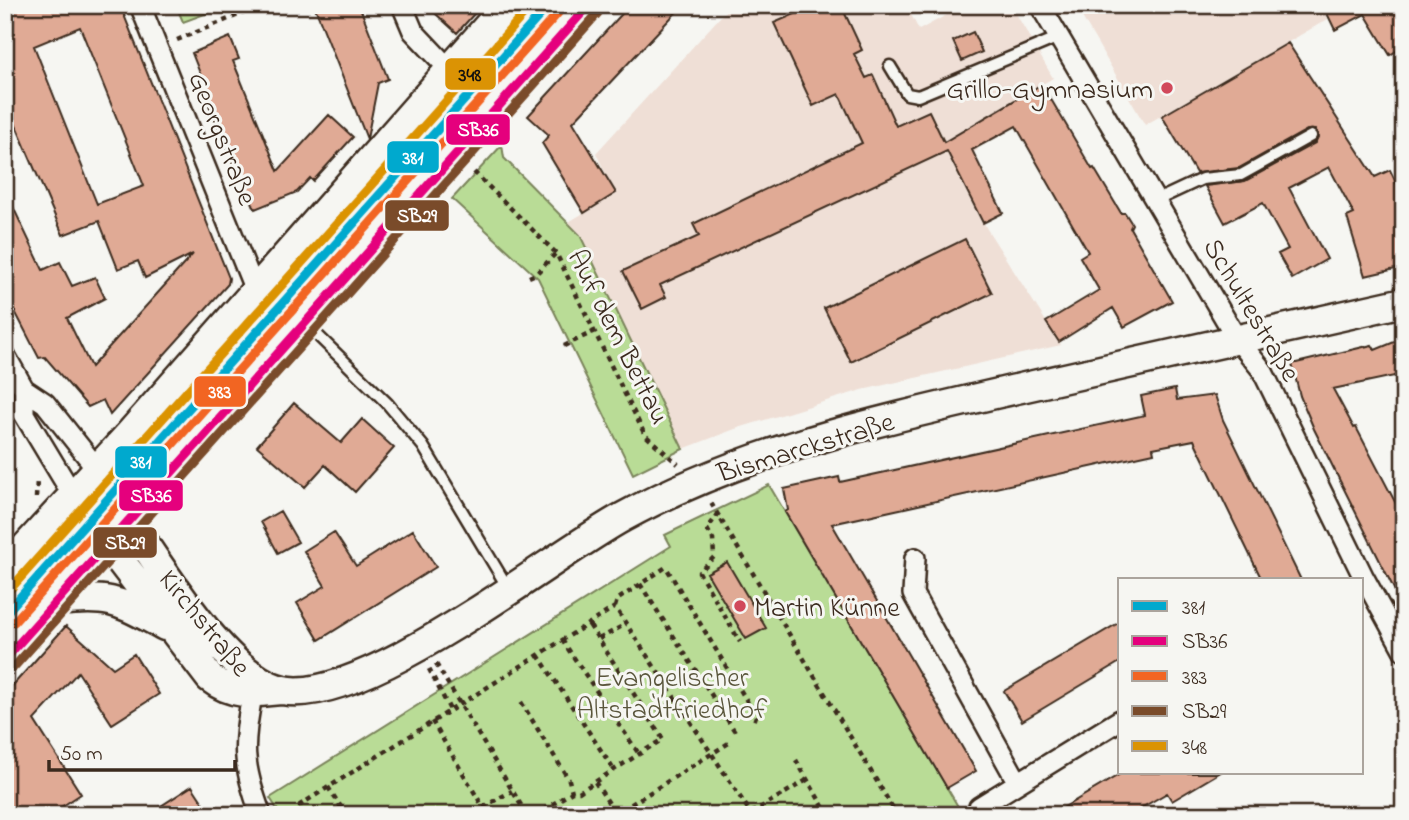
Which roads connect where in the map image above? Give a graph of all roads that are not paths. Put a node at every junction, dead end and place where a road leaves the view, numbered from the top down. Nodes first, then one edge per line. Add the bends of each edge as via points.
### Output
1 (140, 5) edge
2 (402, 5) edge
3 (508, 5) edge
4 (549, 5) edge
5 (589, 5) edge
6 (1040, 5) edge
7 (1059, 37) junction
8 (890, 66) dead end
9 (449, 69) junction
10 (1311, 136) dead end
11 (1155, 201) junction
12 (256, 293) junction
13 (1404, 302) edge
14 (306, 324) junction
15 (1237, 340) junction
16 (5, 355) edge
17 (24, 389) junction
18 (106, 482) junction
19 (82, 508) junction
20 (130, 523) junction
21 (109, 546) junction
22 (915, 558) dead end
23 (5, 572) edge
24 (1359, 578) edge
25 (1364, 586) edge
26 (509, 590) junction
27 (59, 601) junction
28 (5, 614) edge
29 (171, 630) junction
30 (1404, 651) edge
31 (5, 659) edge
32 (244, 686) junction
33 (1118, 721) edge
34 (244, 743) junction
35 (1017, 781) junction
36 (979, 807) dead end
37 (261, 815) edge

1 - 12 street, Georgstraße
2 - 9 street via 413,31
3 - 9 main road
4 - 18 lane
5 - 14 main road
6 - 7 street, Schultestraße
7 - 8 lane via 918,96 907,94
7 - 11 street, Schultestraße
9 - 12 main road
10 - 11 lane via 1241,175 1202,179
11 - 15 street, Schultestraße
12 - 18 main road
13 - 15 street, Bismarckstraße
14 - 20 main road
14 - 26 lane via 387,403 423,446
15 - 24 street, Schultestraße via 1262,370
15 - 26 street, Bismarckstraße via 909,414 746,460 621,518
16 - 17 street, Kirchstraße
17 - 18 street, Kirchstraße via 45,402
17 - 19 street, Kirchstraße via 24,414
18 - 19 main road
18 - 20 street, Kirchstraße
19 - 21 street, Kirchstraße
19 - 23 main road
19 - 28 lane
20 - 21 main road
20 - 32 street, Kirchstraße
21 - 27 main road
21 - 29 street, Kirchstraße
22 - 35 street via 913,594
25 - 30 street, Schultestraße
26 - 32 street, Bismarckstraße via 430,653 322,690
27 - 29 street, Kirchstraße via 116,600
27 - 31 main road
29 - 32 street, Kirchstraße via 210,678
32 - 34 street, Kirchstraße
32 - 34 street, Kirchstraße
33 - 35 street
34 - 37 street, Kirchstraße via 246,775
35 - 36 street

